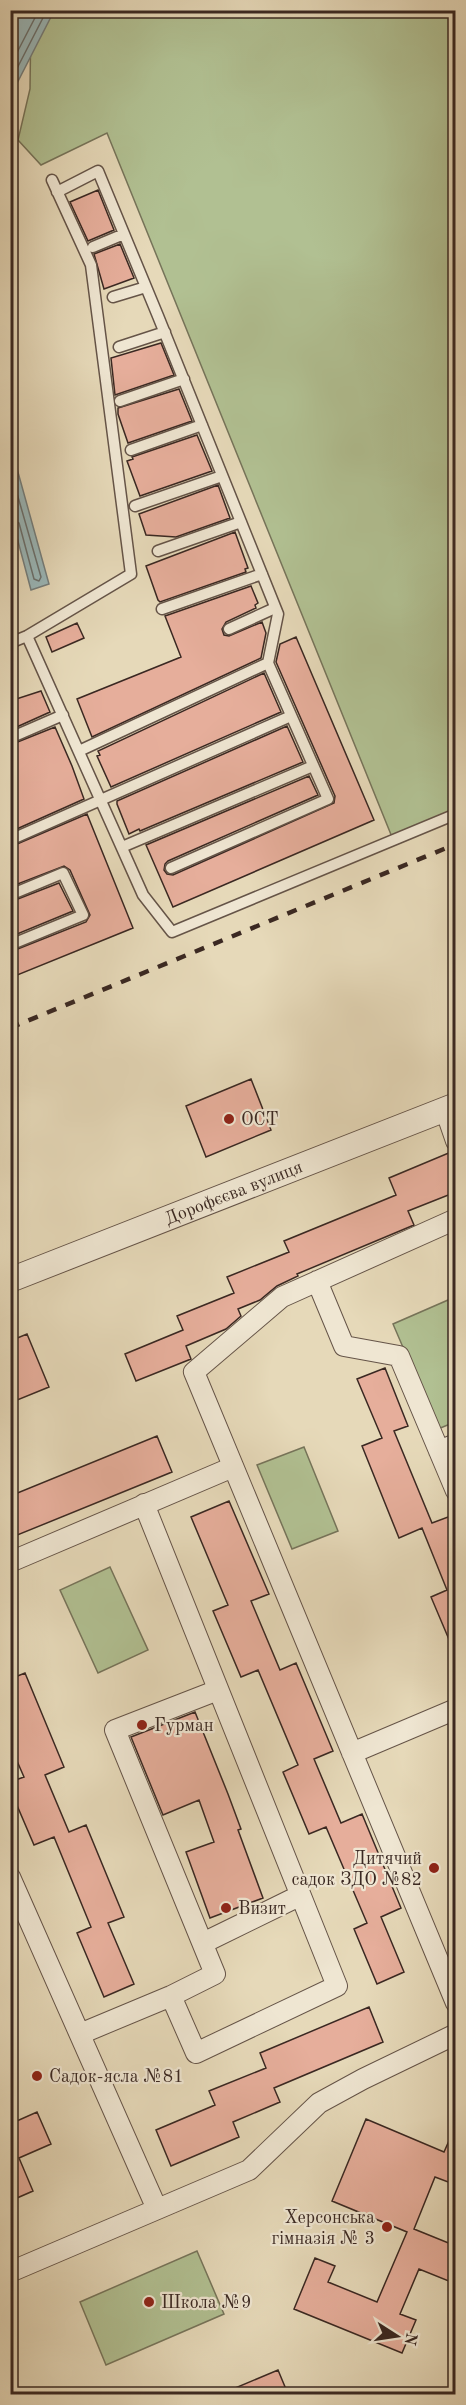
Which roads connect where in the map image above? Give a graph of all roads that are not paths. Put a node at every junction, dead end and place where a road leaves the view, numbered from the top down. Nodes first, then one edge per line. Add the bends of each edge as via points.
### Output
1 (52, 180) dead end
2 (57, 192) junction
3 (124, 234) junction
4 (93, 247) dead end
5 (146, 287) junction
6 (113, 297) dead end
7 (165, 332) junction
8 (119, 347) dead end
9 (184, 379) junction
10 (120, 400) dead end
11 (202, 425) junction
12 (131, 450) dead end
13 (222, 476) junction
14 (135, 506) dead end
15 (241, 522) junction
16 (158, 551) dead end
17 (262, 574) junction
18 (275, 608) junction
19 (162, 609) dead end
20 (229, 629) dead end
21 (27, 636) junction
22 (10, 643) edge
23 (268, 663) junction
24 (63, 715) junction
25 (291, 716) junction
26 (10, 738) edge
27 (79, 750) junction
28 (313, 766) junction
29 (101, 801) junction
30 (456, 814) edge
31 (10, 840) edge
32 (122, 847) junction
33 (171, 868) dead end
34 (10, 895) edge
35 (10, 945) edge
36 (450, 1107) edge
37 (456, 1141) edge
38 (456, 1219) edge
39 (10, 1280) edge
40 (317, 1281) junction
41 (447, 1448) edge
42 (233, 1467) junction
43 (456, 1491) edge
44 (144, 1503) junction
45 (10, 1563) edge
46 (218, 1690) junction
47 (456, 1709) edge
48 (352, 1753) junction
49 (10, 1877) edge
50 (299, 1896) junction
51 (203, 1943) junction
52 (171, 1996) junction
53 (456, 2003) edge
54 (80, 2034) junction
55 (456, 2034) edge
56 (157, 2209) junction
57 (10, 2272) edge

1 - 2 lane
2 - 3 lane via 98,171
2 - 21 lane via 91,265 131,574
3 - 4 lane
3 - 5 lane
5 - 6 lane
5 - 7 lane
7 - 8 lane
7 - 9 lane
9 - 10 lane
9 - 11 lane
11 - 12 lane
11 - 13 lane
13 - 14 lane
13 - 15 lane
15 - 16 lane
15 - 17 lane
17 - 18 lane
17 - 19 lane
18 - 20 lane
18 - 23 lane via 278,614
21 - 22 lane
21 - 24 lane
23 - 25 lane
23 - 27 lane
24 - 26 lane
24 - 27 lane
25 - 28 lane
25 - 29 lane
27 - 29 lane
28 - 32 lane
28 - 33 lane via 328,799
29 - 31 lane
29 - 32 lane
30 - 32 lane via 172,932 143,895
34 - 35 lane via 63,873 82,915
36 - 37 street
36 - 39 street, Дорофєєва вулиця
38 - 40 street
40 - 41 street via 344,1346 399,1356
40 - 42 street via 282,1297 194,1372
41 - 43 street
42 - 44 street
42 - 48 street
44 - 45 street
44 - 46 street
46 - 50 street
46 - 51 street via 114,1730
47 - 48 street
48 - 53 street
49 - 54 street
50 - 51 street
50 - 52 street via 337,1986 196,2053
51 - 52 street via 214,1974
52 - 54 street
54 - 56 street
55 - 56 street via 320,2103 249,2170
56 - 57 street

